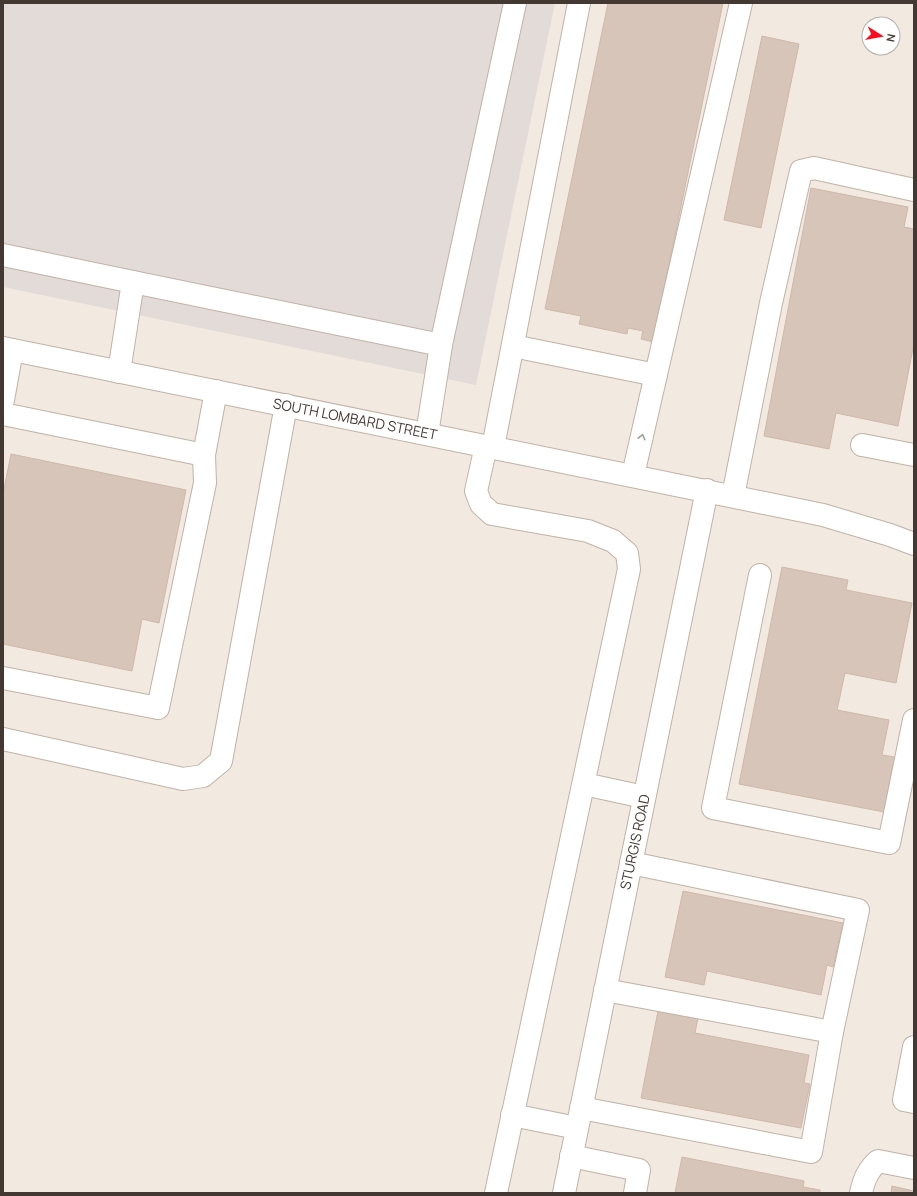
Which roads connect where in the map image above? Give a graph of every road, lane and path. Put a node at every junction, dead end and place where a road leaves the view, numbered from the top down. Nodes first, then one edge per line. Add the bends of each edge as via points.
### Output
1 (515, 3) edge
2 (579, 3) edge
3 (741, 3) edge
4 (914, 190) edge
5 (3, 255) edge
6 (133, 282) junction
7 (441, 345) junction
8 (513, 346) junction
9 (8, 349) edge
10 (119, 372) junction
11 (656, 375) junction
12 (216, 391) junction
13 (3, 400) edge
14 (286, 405) junction
15 (3, 414) edge
16 (427, 434) junction
17 (862, 445) dead end
18 (490, 446) junction
19 (204, 455) junction
20 (914, 455) edge
21 (633, 475) junction
22 (707, 490) junction
23 (733, 496) junction
24 (914, 544) edge
25 (760, 575) dead end
26 (3, 678) edge
27 (914, 720) edge
28 (3, 739) edge
29 (584, 784) junction
30 (644, 797) junction
31 (631, 863) junction
32 (605, 990) junction
33 (832, 1032) junction
34 (914, 1047) edge
35 (914, 1102) edge
36 (512, 1115) junction
37 (579, 1118) junction
38 (571, 1156) junction
39 (914, 1168) edge
40 (496, 1193) edge
41 (564, 1193) edge
42 (635, 1193) edge
43 (861, 1193) edge

1 - 7 street
2 - 8 street
3 - 11 street
4 - 23 street via 814,168 801,171 771,303
5 - 6 street
6 - 7 street
6 - 10 street
7 - 16 street
8 - 11 street
8 - 18 street
9 - 10 street, SOUTH LOMBARD STREET
9 - 13 street
10 - 12 street, SOUTH LOMBARD STREET
21 -> 11 street
12 - 14 street, SOUTH LOMBARD STREET
12 - 19 street
14 - 16 street, SOUTH LOMBARD STREET
14 - 28 street via 221,761 203,776 183,779
15 - 19 street
16 - 18 street, SOUTH LOMBARD STREET
17 - 20 street
18 - 21 street, SOUTH LOMBARD STREET
18 - 29 street via 476,491 481,504 492,514 588,531 613,541 627,553 629,569
19 - 26 street via 205,483 158,708
21 - 22 street, SOUTH LOMBARD STREET
22 - 23 street, SOUTH LOMBARD STREET
22 - 30 street, STURGIS ROAD
23 - 24 street, SOUTH LOMBARD STREET via 823,515
25 - 27 street via 713,808 889,843
29 - 30 street
29 - 36 street
30 - 31 street, STURGIS ROAD
31 - 32 street, STURGIS ROAD
31 - 33 street via 858,910
32 - 33 street
32 - 37 street, STURGIS ROAD
33 - 37 street via 811,1152
34 - 35 street via 904,1100
36 - 37 street
36 - 40 street
37 - 38 street, STURGIS ROAD
38 - 41 street, STURGIS ROAD
38 - 42 street via 639,1170
39 - 43 street via 878,1161 864,1179

